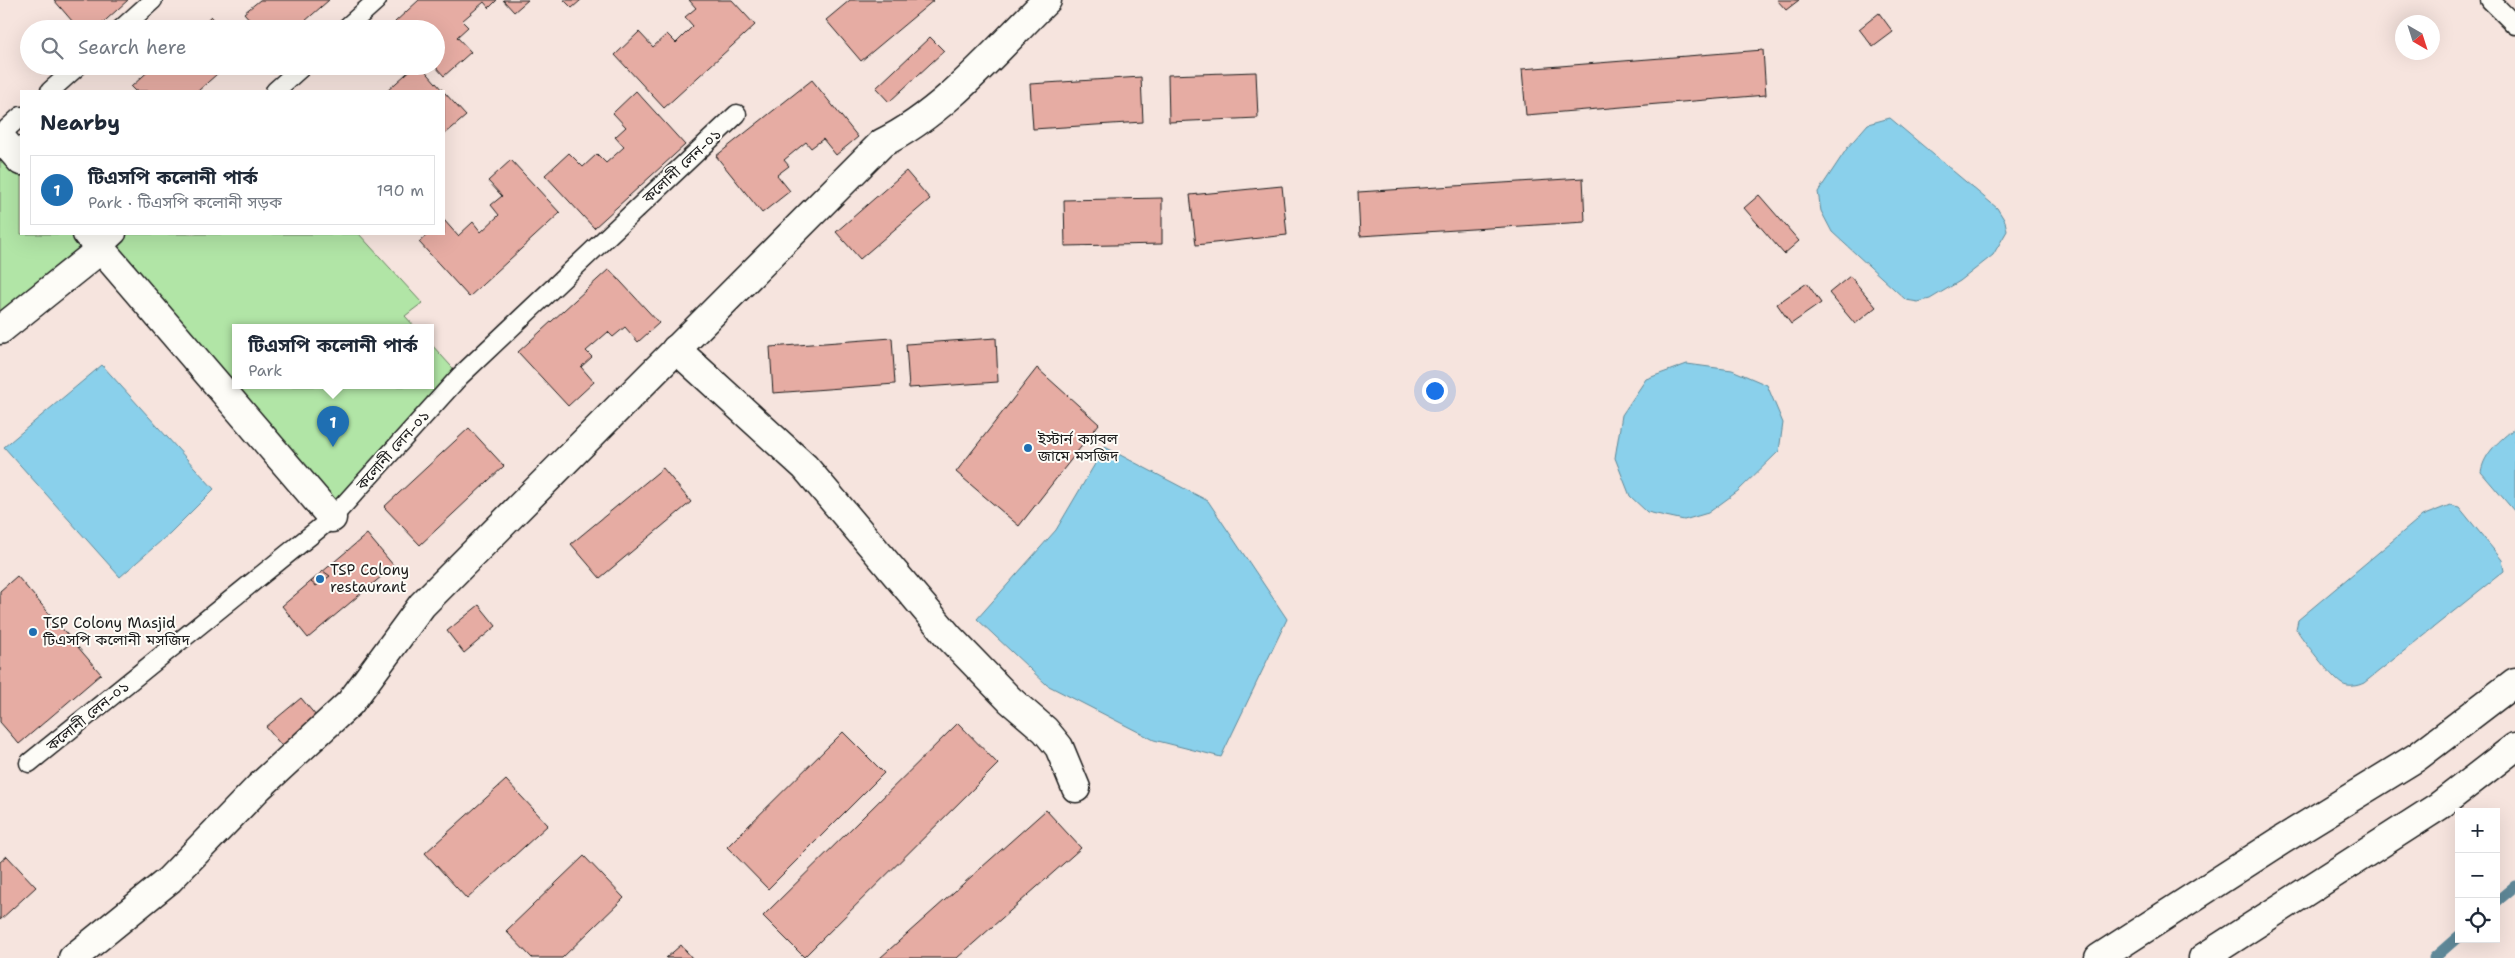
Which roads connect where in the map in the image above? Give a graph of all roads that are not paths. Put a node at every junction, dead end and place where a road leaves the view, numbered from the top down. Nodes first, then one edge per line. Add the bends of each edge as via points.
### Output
1 (153, 0) edge
2 (376, 0) edge
3 (1047, 0) edge
4 (2490, 0) edge
5 (130, 20) edge
6 (354, 20) edge
7 (2515, 25) edge
8 (68, 75) edge
9 (293, 75) edge
10 (51, 90) edge
11 (276, 90) edge
12 (737, 114) dead end
13 (20, 117) edge
14 (0, 136) edge
15 (20, 160) edge
16 (102, 239) edge
17 (0, 330) edge
18 (676, 349) junction
19 (332, 518) junction
20 (2515, 682) edge
21 (2515, 747) edge
22 (30, 763) dead end
23 (1076, 788) dead end
24 (73, 958) edge
25 (2099, 958) edge
26 (2203, 958) edge

1 - 5 lane
2 - 6 lane
3 - 18 street via 938,106 907,130 882,143
4 - 7 lane
8 - 10 lane
9 - 11 lane
12 - 19 lane, কলোনী লেন-০১ via 460,376
13 - 14 lane
14 - 15 street
16 - 17 street
16 - 19 street
18 - 23 street via 805,467 949,637 1059,747
18 - 24 street via 422,605 350,703 259,787 169,880
19 - 22 lane, কলোনী লেন-০১
20 - 25 street via 2417,757
21 - 26 street via 2439,806

